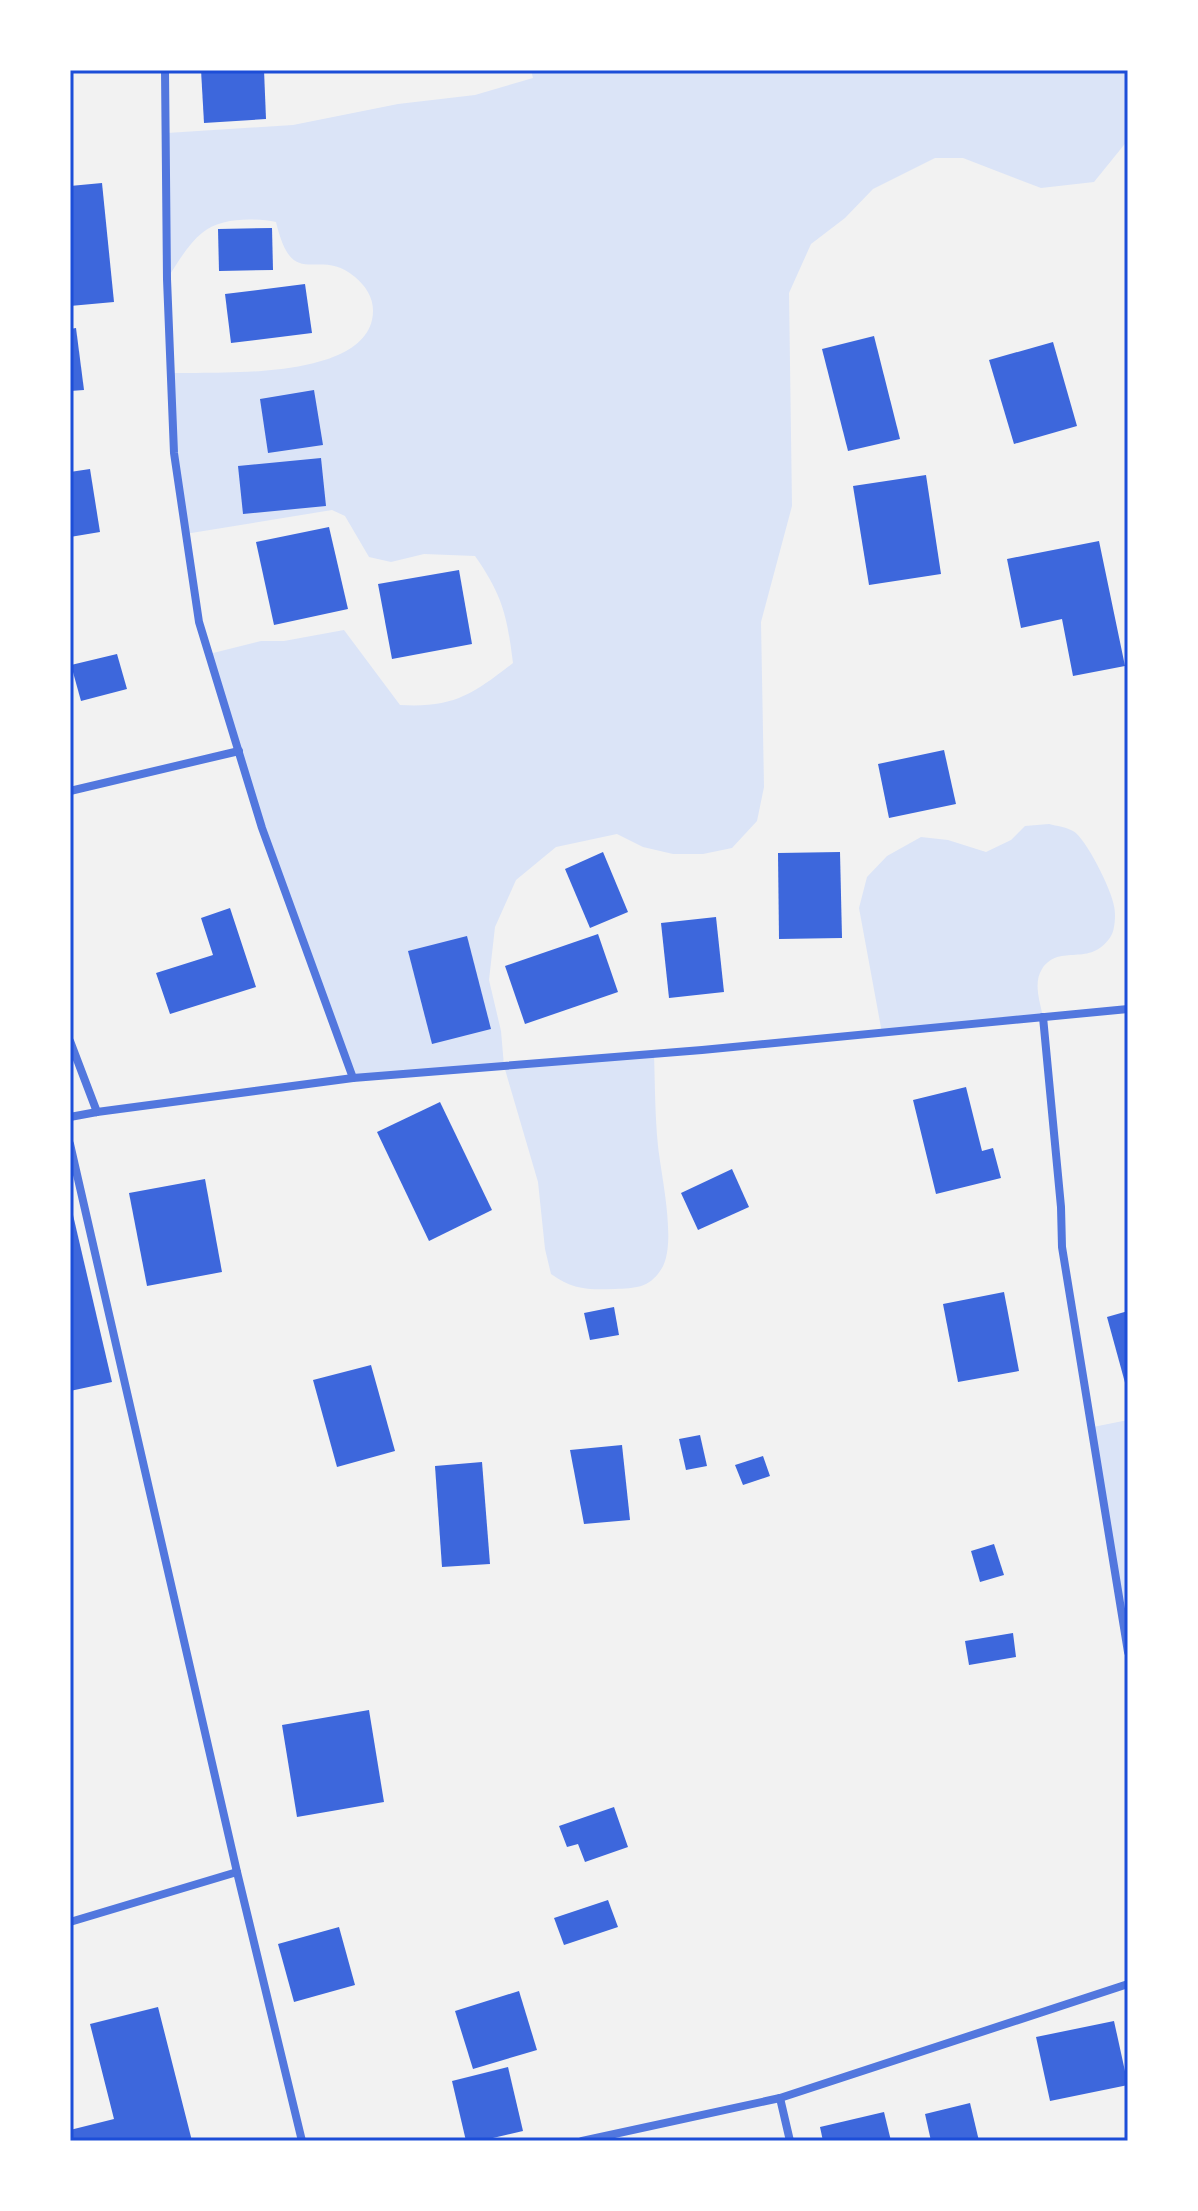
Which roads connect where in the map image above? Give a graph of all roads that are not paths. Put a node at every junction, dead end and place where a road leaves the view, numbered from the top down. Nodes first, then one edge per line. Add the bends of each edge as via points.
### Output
1 (165, 70) edge
2 (239, 751) junction
3 (70, 791) edge
4 (1128, 1009) edge
5 (1043, 1017) junction
6 (70, 1041) edge
7 (353, 1078) junction
8 (97, 1112) junction
9 (70, 1117) edge
10 (70, 1144) edge
11 (1128, 1652) edge
12 (237, 1872) junction
13 (70, 1922) edge
14 (1128, 1984) edge
15 (780, 2098) junction
16 (302, 2141) edge
17 (582, 2141) edge
18 (790, 2141) edge

1 - 2 street via 174,453 199,622
2 - 3 street
2 - 7 street
4 - 5 street
5 - 7 street
5 - 11 street via 1062,1247
6 - 8 street
7 - 8 street
8 - 9 street
10 - 12 street
12 - 13 street
12 - 16 street
14 - 15 street
15 - 17 street
15 - 18 street

